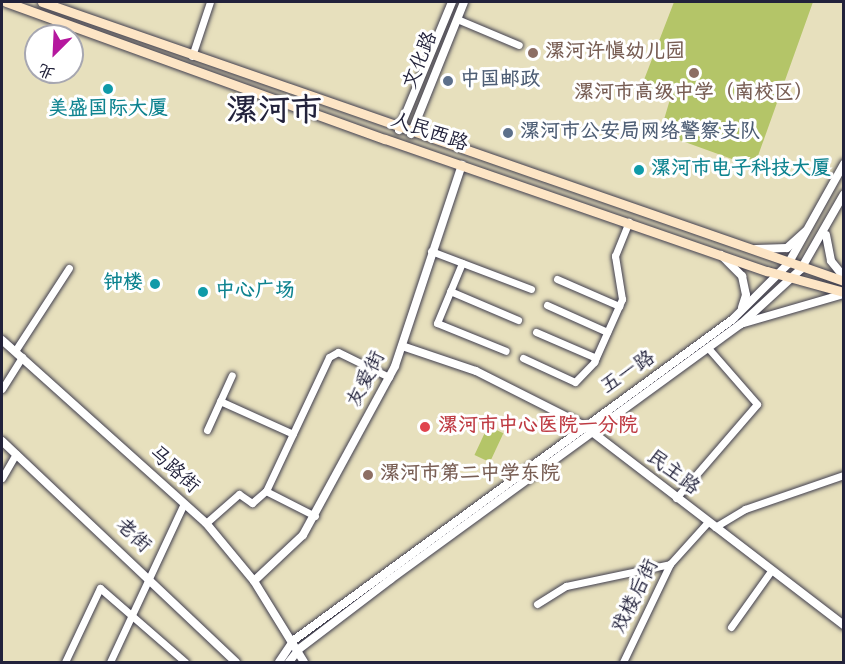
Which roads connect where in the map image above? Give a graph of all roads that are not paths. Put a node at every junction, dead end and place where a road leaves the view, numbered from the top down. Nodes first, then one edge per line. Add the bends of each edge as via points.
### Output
1 (6, 2) edge
2 (42, 2) edge
3 (210, 2) edge
4 (452, 2) edge
5 (464, 2) edge
6 (457, 19) junction
7 (519, 45) dead end
8 (192, 56) junction
9 (404, 118) junction
10 (415, 123) junction
11 (399, 130) junction
12 (411, 134) junction
13 (843, 164) edge
14 (462, 165) junction
15 (843, 194) edge
16 (628, 222) junction
17 (814, 222) junction
18 (827, 228) junction
19 (731, 243) junction
20 (716, 250) junction
21 (431, 251) junction
22 (462, 263) junction
23 (788, 264) junction
24 (69, 268) dead end
25 (801, 269) junction
26 (778, 274) junction
27 (557, 279) dead end
28 (793, 279) junction
29 (843, 279) edge
30 (531, 290) dead end
31 (450, 291) junction
32 (843, 293) edge
33 (547, 305) dead end
34 (619, 306) junction
35 (518, 320) dead end
36 (737, 321) junction
37 (536, 332) dead end
38 (607, 332) junction
39 (2, 340) edge
40 (402, 346) junction
41 (709, 349) junction
42 (506, 351) dead end
43 (18, 354) junction
44 (522, 358) dead end
45 (596, 358) junction
46 (232, 375) dead end
47 (389, 377) junction
48 (2, 388) edge
49 (220, 401) junction
50 (583, 425) junction
51 (207, 430) dead end
52 (293, 434) junction
53 (591, 434) junction
54 (2, 441) edge
55 (16, 454) junction
56 (843, 475) edge
57 (2, 478) edge
58 (267, 491) junction
59 (676, 498) junction
60 (184, 503) junction
61 (315, 516) junction
62 (206, 524) junction
63 (712, 524) junction
64 (670, 564) junction
65 (771, 571) junction
66 (152, 578) junction
67 (254, 581) junction
68 (537, 604) dead end
69 (133, 617) junction
70 (843, 625) edge
71 (731, 627) dead end
72 (294, 640) junction
73 (299, 649) junction
74 (65, 663) edge
75 (110, 663) edge
76 (185, 663) edge
77 (236, 663) edge
78 (279, 663) edge
79 (289, 663) edge
80 (304, 663) edge
81 (623, 663) edge

1 - 14 main road, 人民西路
2 - 8 main road, 人民西路
3 - 8 street
4 - 9 street, 文化路
5 - 6 street, 文化路
6 - 7 street
6 - 10 street, 文化路
8 - 11 main road, 人民西路
9 - 10 street
9 - 11 street, 文化路
10 - 12 street, 文化路
11 - 12 main road, 人民西路
12 - 19 main road, 人民西路
13 - 17 street, 五一路
14 - 16 main road, 人民西路
14 - 21 street, 友爱街
15 - 18 street, 五一路
16 - 20 main road, 人民西路
16 - 34 street via 615,256
17 - 19 street via 787,248
17 - 23 street, 五一路
18 - 25 street, 五一路
18 - 29 street via 825,244
19 - 23 main road, 人民西路
20 - 26 main road, 人民西路
20 - 36 street via 745,286
21 - 22 street
21 - 40 street, 友爱街
22 - 30 street
22 - 31 street
23 - 25 main road, 人民西路
23 - 26 street, 五一路
24 - 43 street
25 - 28 street, 五一路
25 - 29 main road, 人民西路
26 - 28 main road, 人民西路
26 - 36 street, 五一路
27 - 34 street
28 - 32 main road, 人民西路
28 - 36 street, 五一路
31 - 35 street
31 - 42 street via 437,323
32 - 36 street
33 - 38 street
34 - 38 street
36 - 41 street, 五一路
36 - 50 street, 五一路
37 - 45 street
38 - 45 street
39 - 43 street, 马路街
40 - 47 street, 友爱街
40 - 50 street, 民主路 via 476,371
41 - 53 street, 五一路
41 - 59 street via 757,404
43 - 48 street
43 - 60 street, 马路街
44 - 45 street via 575,382
46 - 49 street
47 - 52 street via 332,352
47 - 61 street, 友爱街
49 - 51 street
49 - 52 street
50 - 53 street, 民主路
50 - 72 street, 五一路
52 - 58 street
53 - 59 street, 民主路
53 - 73 street, 五一路
54 - 55 street, 老街
55 - 57 street
55 - 66 street, 老街
56 - 63 street, 戏楼后街 via 745,508
58 - 61 street
58 - 62 street via 252,503 239,494
59 - 63 street, 民主路
60 - 62 street, 马路街
60 - 66 street
61 - 67 street, 友爱街 via 303,535
62 - 67 street, 马路街
63 - 64 street, 戏楼后街
63 - 65 street, 民主路
64 - 68 street via 566,586
64 - 81 street, 戏楼后街
65 - 70 street, 民主路
65 - 71 street
66 - 69 street
66 - 77 street, 老街
67 - 72 street, 马路街
69 - 74 street via 100,588
69 - 75 street
69 - 76 street
72 - 73 street, 马路街
72 - 78 street, 五一路
73 - 79 street, 五一路
73 - 80 street, 马路街

